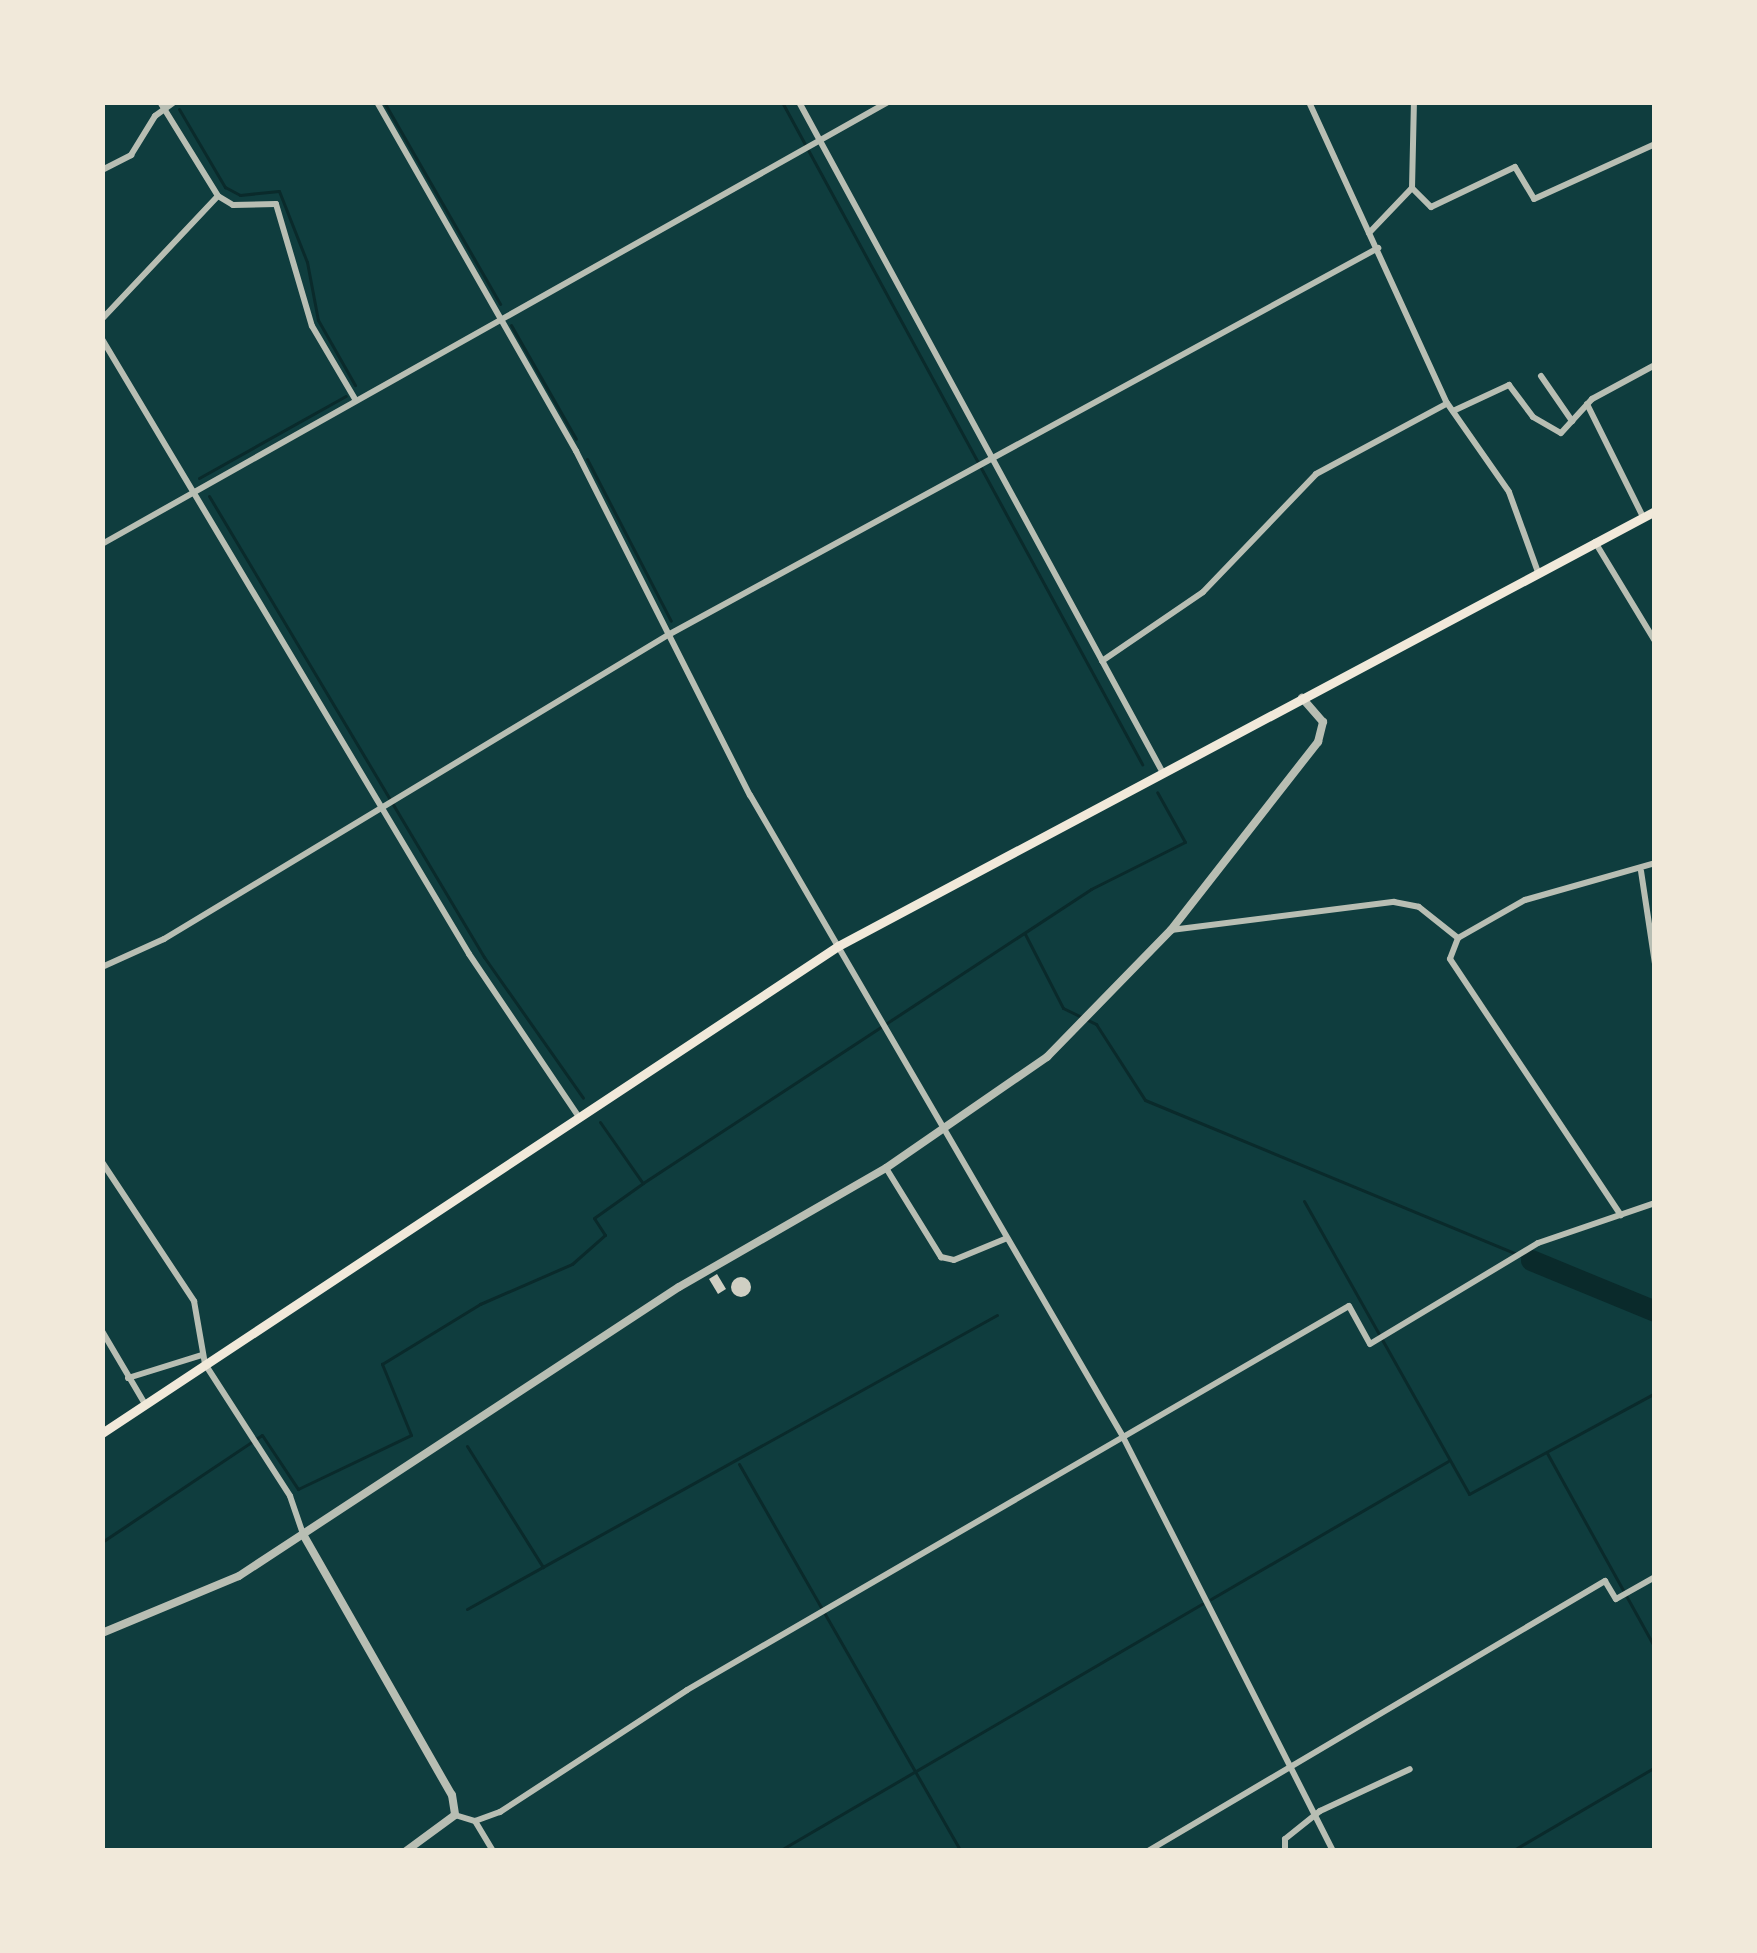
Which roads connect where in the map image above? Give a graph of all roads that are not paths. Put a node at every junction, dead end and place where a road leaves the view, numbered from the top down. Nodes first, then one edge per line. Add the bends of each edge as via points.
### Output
1 (174, 102) edge
2 (377, 102) edge
3 (799, 102) edge
4 (888, 102) edge
5 (1309, 102) edge
6 (1414, 102) edge
7 (162, 105) edge
8 (820, 141) junction
9 (1655, 144) edge
10 (102, 170) edge
11 (1412, 188) junction
12 (218, 196) junction
13 (1369, 233) junction
14 (1378, 248) junction
15 (498, 317) junction
16 (102, 319) edge
17 (102, 339) edge
18 (1655, 365) edge
19 (1541, 376) dead end
20 (355, 399) junction
21 (1447, 403) junction
22 (1587, 404) junction
23 (1453, 411) junction
24 (1572, 421) junction
25 (994, 456) junction
26 (192, 494) junction
27 (1655, 512) edge
28 (1643, 517) junction
29 (1595, 542) junction
30 (102, 544) edge
31 (1538, 572) junction
32 (668, 634) junction
33 (1655, 640) edge
34 (1102, 661) junction
35 (1302, 698) junction
36 (1162, 771) junction
37 (382, 808) junction
38 (1655, 863) edge
39 (1641, 871) junction
40 (1171, 930) junction
41 (1458, 938) junction
42 (838, 946) junction
43 (1655, 964) edge
44 (102, 967) edge
45 (1655, 1108) edge
46 (579, 1117) junction
47 (1655, 1118) edge
48 (944, 1129) junction
49 (102, 1162) edge
50 (886, 1168) junction
51 (1655, 1203) edge
52 (1621, 1215) junction
53 (1008, 1238) junction
54 (102, 1331) edge
55 (203, 1359) junction
56 (128, 1378) junction
57 (146, 1404) junction
58 (102, 1433) edge
59 (1123, 1435) junction
60 (304, 1536) junction
61 (1655, 1577) edge
62 (102, 1633) edge
63 (1289, 1768) junction
64 (1410, 1769) dead end
65 (455, 1815) junction
66 (1314, 1817) junction
67 (475, 1821) junction
68 (406, 1851) edge
69 (493, 1851) edge
70 (1148, 1851) edge
71 (1285, 1851) edge
72 (1333, 1851) edge

1 - 7 street
2 - 15 street
3 - 8 street
4 - 8 street
5 - 13 street
6 - 11 street
7 - 10 street via 131,154
7 - 12 street
8 - 15 street
8 - 25 street
9 - 11 street via 1534,199 1515,166 1431,207
11 - 13 street
12 - 16 street
12 - 20 street via 233,206 276,204 312,326
13 - 14 street
14 - 21 street
14 - 25 street
15 - 20 street
15 - 32 street
17 - 26 street
18 - 22 street
19 - 24 street
20 - 26 street
21 - 23 street
21 - 34 street via 1316,475 1203,592
22 - 24 street
22 - 28 street
23 - 24 street via 1509,385 1545,429 1561,433
23 - 31 street via 1509,492
25 - 32 street
25 - 34 street
26 - 30 street
26 - 37 street
27 - 28 main road
28 - 29 main road
29 - 31 main road
29 - 33 street
31 - 35 main road
32 - 37 street
32 - 42 street
34 - 36 street
35 - 36 main road
35 - 40 street via 1322,722 1318,742
36 - 42 main road
37 - 44 street
37 - 46 street
38 - 39 street
39 - 41 street via 1552,890
39 - 43 street
40 - 41 street via 1394,902 1419,908
40 - 48 street via 1090,1020
41 - 52 street via 1450,959
42 - 46 main road
42 - 48 street
45 - 47 street
46 - 55 main road
48 - 50 street
48 - 53 street
49 - 55 street via 194,1301
50 - 53 street via 941,1257 954,1260
50 - 60 street via 680,1287
51 - 52 street
52 - 59 street via 1538,1243 1370,1343 1349,1306
53 - 59 street
54 - 56 street
55 - 56 street
55 - 57 main road
55 - 60 street via 290,1496
56 - 57 street
57 - 58 main road
59 - 63 street
59 - 67 street
60 - 62 street via 176,1608
60 - 65 street via 452,1795
61 - 63 street via 1625,1594 1605,1581
63 - 66 street
63 - 70 street
64 - 66 street
65 - 67 street
65 - 68 street
66 - 71 street via 1285,1839
66 - 72 street
67 - 69 street

